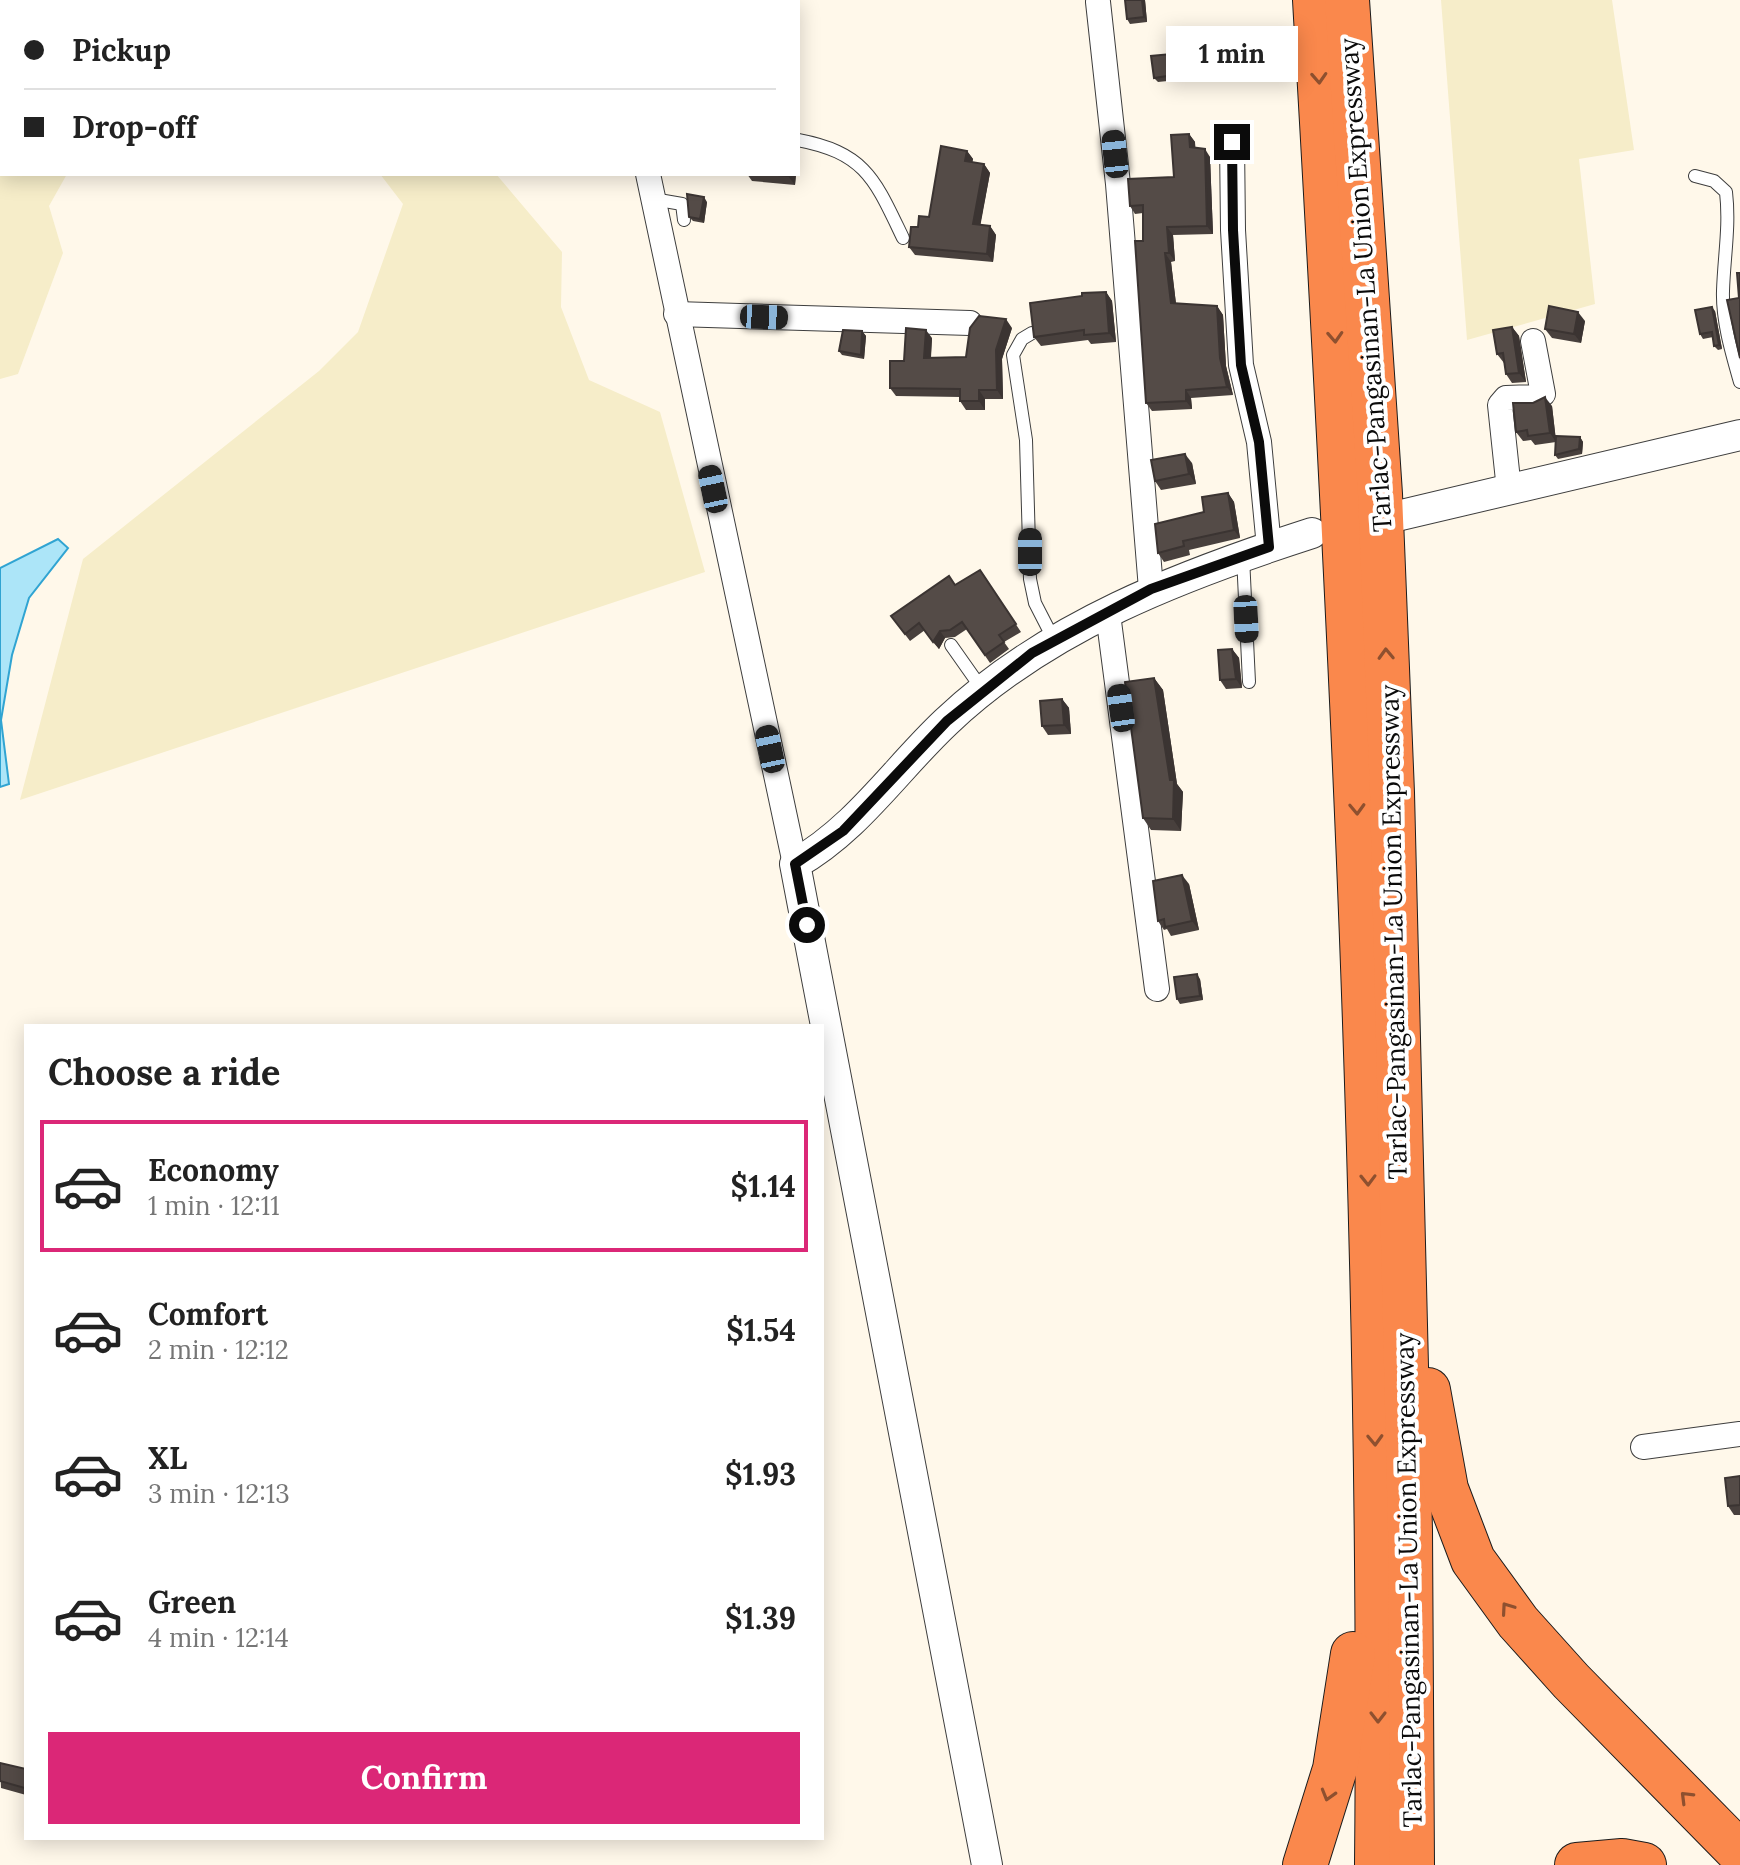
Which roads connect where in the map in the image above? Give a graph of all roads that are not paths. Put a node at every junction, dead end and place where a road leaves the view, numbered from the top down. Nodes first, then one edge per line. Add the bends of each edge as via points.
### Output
1 (1315, 0) edge
2 (1347, 0) edge
3 (1098, 2) edge
4 (800, 141) edge
5 (1232, 142) dead end
6 (648, 176) edge
7 (1695, 176) dead end
8 (653, 199) junction
9 (684, 220) dead end
10 (903, 238) dead end
11 (676, 314) junction
12 (970, 323) edge
13 (1032, 333) edge
14 (1533, 341) dead end
15 (1740, 382) edge
16 (1740, 435) edge
17 (1509, 490) junction
18 (1397, 516) dead end
19 (1312, 533) dead end
20 (1256, 552) junction
21 (1151, 589) junction
22 (1108, 614) junction
23 (1055, 642) junction
24 (951, 645) dead end
25 (1249, 682) dead end
26 (984, 691) junction
27 (795, 864) junction
28 (1157, 989) dead end
29 (1403, 1296) junction
30 (1740, 1434) edge
31 (1643, 1447) dead end
32 (1377, 1499) junction
33 (1740, 1853) edge
34 (987, 1865) edge
35 (1305, 1865) edge
36 (1377, 1865) edge
37 (1412, 1865) edge
38 (1577, 1865) edge
39 (1644, 1865) edge

1 -> 32 highway, Tarlac-Pangasinan-La Union Expressway via 1349,609
29 -> 2 highway, Tarlac-Pangasinan-La Union Expressway via 1380,494
3 - 21 street
4 - 10 lane via 845,153 869,173
5 - 20 street via 1241,365 1259,442
6 - 8 street
7 - 15 lane via 1714,181 1726,192 1723,294
8 - 9 lane via 682,204
8 - 11 street
11 - 12 street
11 - 27 street
13 - 23 lane via 1013,355 1026,440 1030,579 1035,603
14 - 17 street via 1543,394 1506,398 1500,405
16 - 17 street
17 - 18 street
19 - 20 street
20 - 21 street
20 - 25 lane
21 - 22 street
22 - 23 street
22 - 28 street
23 - 26 street via 1032,653
24 - 26 lane
26 - 27 street via 947,721 843,831
27 - 34 street
33 -> 29 highway via 1518,1622 1473,1560 1446,1489 1417,1335
29 - 37 highway, Tarlac-Pangasinan-La Union Expressway
30 - 31 street
32 -> 35 highway via 1359,1539 1347,1711
32 -> 36 highway, Tarlac-Pangasinan-La Union Expressway
38 - 39 highway

